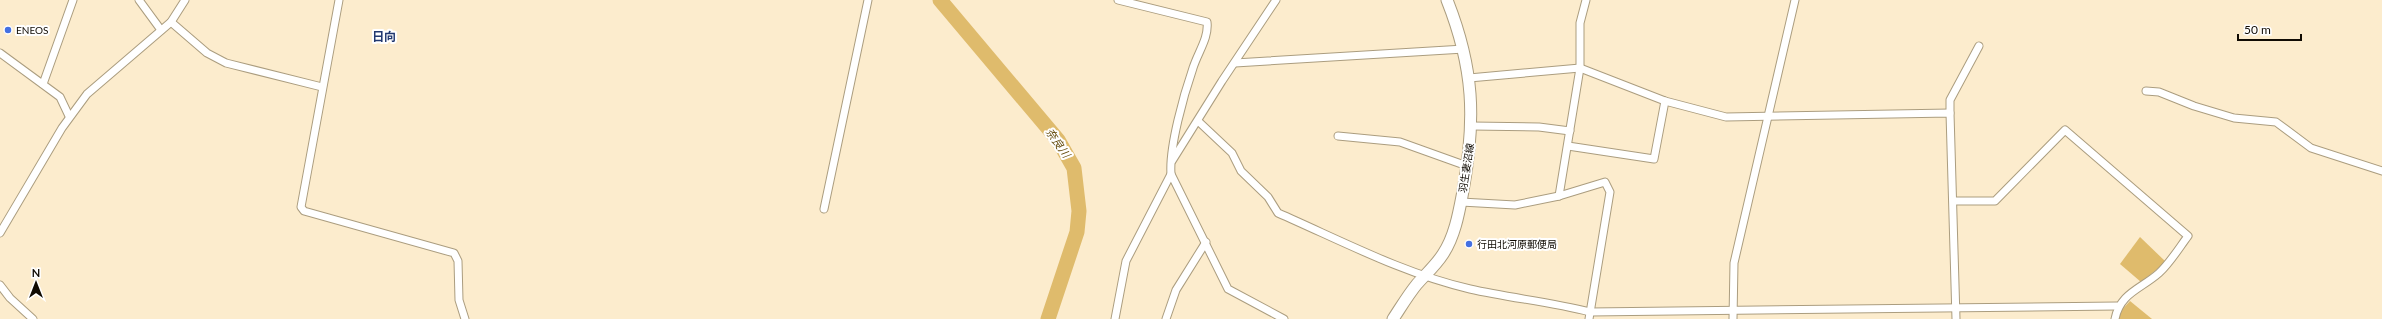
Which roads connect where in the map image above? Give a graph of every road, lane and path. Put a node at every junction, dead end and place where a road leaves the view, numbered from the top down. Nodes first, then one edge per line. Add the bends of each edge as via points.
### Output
1 (73, 0) edge
2 (139, 0) edge
3 (184, 0) edge
4 (339, 0) edge
5 (868, 0) edge
6 (1118, 0) edge
7 (1276, 0) edge
8 (1447, 0) edge
9 (1586, 0) edge
10 (1795, 0) edge
11 (170, 22) junction
12 (161, 30) junction
13 (1979, 46) dead end
14 (1464, 49) junction
15 (0, 53) edge
16 (1235, 63) junction
17 (1580, 68) junction
18 (1469, 78) junction
19 (43, 84) junction
20 (322, 87) junction
21 (2146, 91) dead end
22 (1665, 100) junction
23 (1950, 113) junction
24 (69, 116) junction
25 (1767, 118) junction
26 (1198, 121) junction
27 (1472, 126) junction
28 (1570, 131) junction
29 (1338, 136) dead end
30 (1568, 146) junction
31 (1170, 164) junction
32 (1467, 166) junction
33 (2382, 171) edge
34 (1171, 174) junction
35 (1559, 196) junction
36 (1954, 201) junction
37 (1461, 202) junction
38 (824, 209) dead end
39 (0, 234) edge
40 (1206, 242) junction
41 (1425, 275) junction
42 (0, 284) edge
43 (2118, 306) junction
44 (1956, 309) junction
45 (1733, 315) edge
46 (1590, 316) edge
47 (33, 319) edge
48 (465, 319) edge
49 (1115, 319) edge
50 (1166, 319) edge
51 (1284, 319) edge
52 (1393, 319) edge
53 (1956, 319) edge
54 (2115, 319) edge

1 - 19 street
2 - 12 street
3 - 11 street
4 - 20 street
5 - 38 street
6 - 31 street via 1207,22 1208,31 1193,68
7 - 16 street
8 - 14 main road, 羽生妻沼線
9 - 17 street via 1580,23
10 - 25 street
11 - 12 street
11 - 20 street via 207,53 226,64
12 - 24 street via 87,94
13 - 23 street via 1950,100
14 - 16 street
14 - 18 main road, 羽生妻沼線
15 - 19 street
16 - 26 street
17 - 18 street
17 - 22 street
17 - 28 street
18 - 27 main road, 羽生妻沼線
19 - 24 street via 60,97
20 - 48 street via 301,207 304,211 454,253 458,261 459,300
21 - 33 street via 2159,92 2234,118 2276,122 2311,148
22 - 25 street via 1726,117
22 - 30 street via 1654,159
23 - 25 street
23 - 36 street
24 - 39 street
25 - 45 street via 1734,263
26 - 31 street
26 - 41 street via 1232,153 1241,171 1268,197 1278,213
27 - 28 street via 1539,127
27 - 32 main road, 羽生妻沼線
28 - 30 street
29 - 32 street via 1400,142
30 - 35 street
31 - 34 street
32 - 37 main road, 羽生妻沼線
34 - 40 street
34 - 49 street via 1126,262
35 - 37 street via 1515,205
35 - 46 street via 1605,182 1610,192
36 - 43 street via 1995,201 2065,130 2188,236 2159,273
36 - 44 street
37 - 41 main road, 羽生妻沼線 via 1449,243
40 - 50 street via 1176,290
40 - 51 street via 1228,289
41 - 46 street via 1470,289 1549,302
41 - 52 main road, 羽生妻沼線
42 - 47 street via 10,298
43 - 44 street
43 - 54 street
44 - 45 street
44 - 53 street
45 - 46 street

